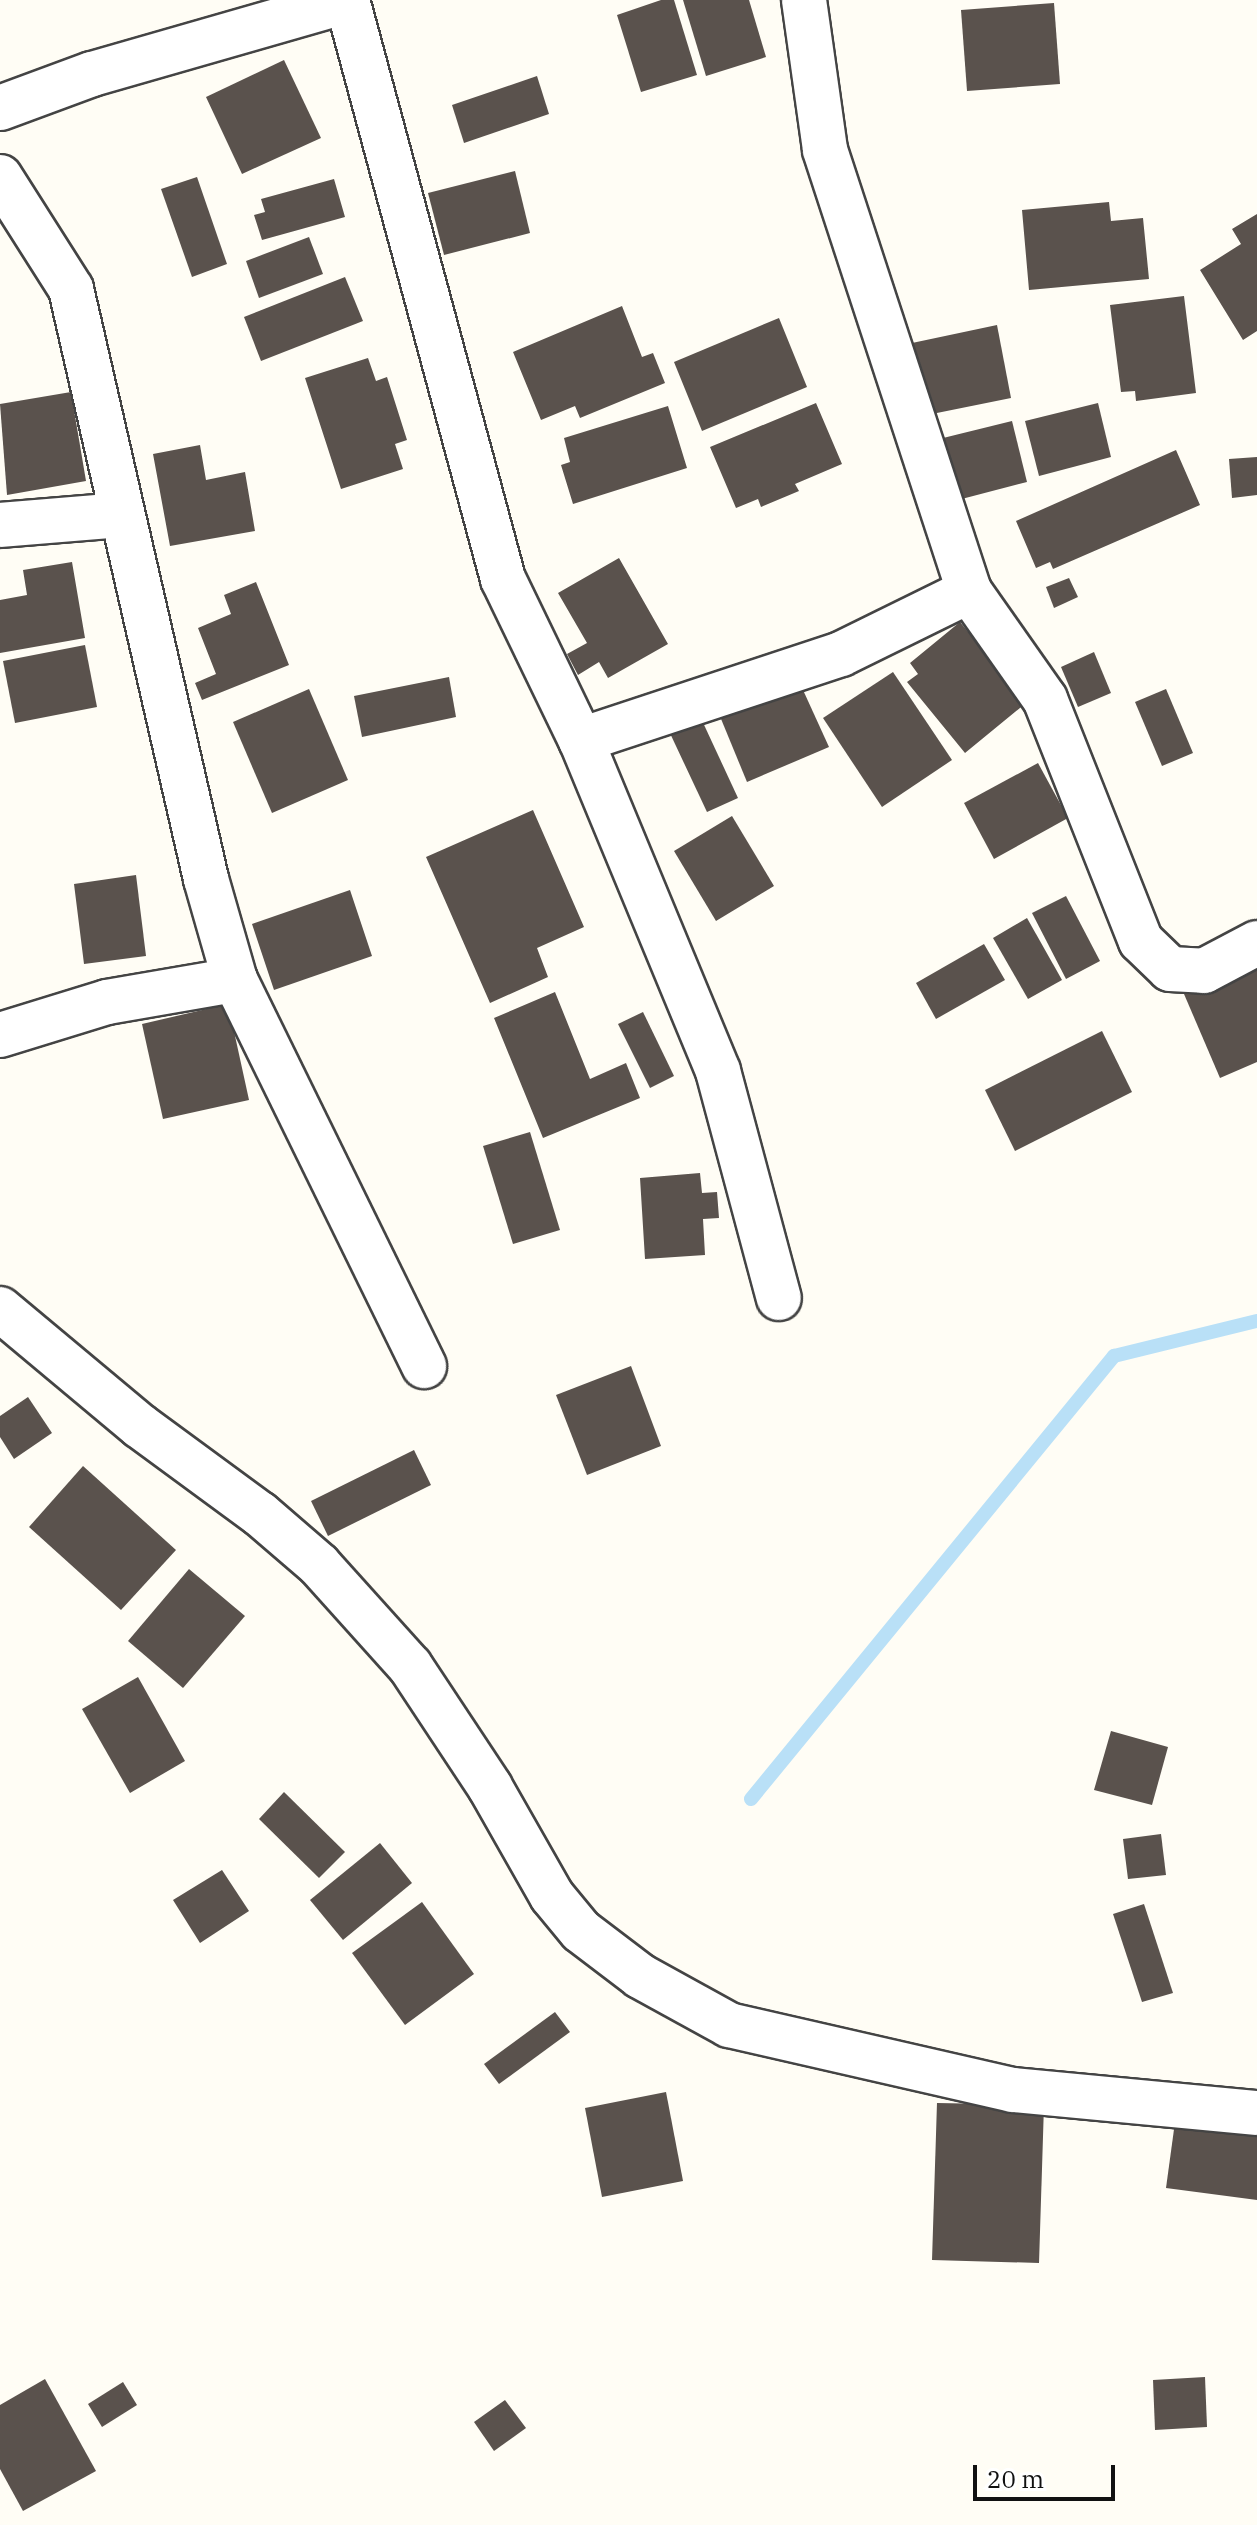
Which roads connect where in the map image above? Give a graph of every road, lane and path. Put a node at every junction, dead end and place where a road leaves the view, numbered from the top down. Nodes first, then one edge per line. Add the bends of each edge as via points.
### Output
1 (347, 0) edge
2 (804, 0) edge
3 (0, 108) edge
4 (0, 177) edge
5 (121, 515) junction
6 (0, 525) edge
7 (969, 591) junction
8 (581, 740) junction
9 (1257, 943) edge
10 (235, 980) junction
11 (0, 1035) edge
12 (779, 1298) dead end
13 (0, 1309) edge
14 (424, 1366) dead end
15 (1257, 2113) edge

1 - 3 street via 92,74
1 - 8 street via 503,579
2 - 7 street via 825,150
4 - 5 street via 71,289
5 - 6 street
5 - 10 street via 206,879
7 - 8 street via 841,654
7 - 9 street via 1045,699 1141,941 1170,969 1204,971
8 - 12 street via 718,1071
10 - 11 street via 107,1002
10 - 14 street
13 - 15 street via 319,1565 410,1666 490,1787 552,1896 581,1931 640,1976 729,2025 1013,2090

